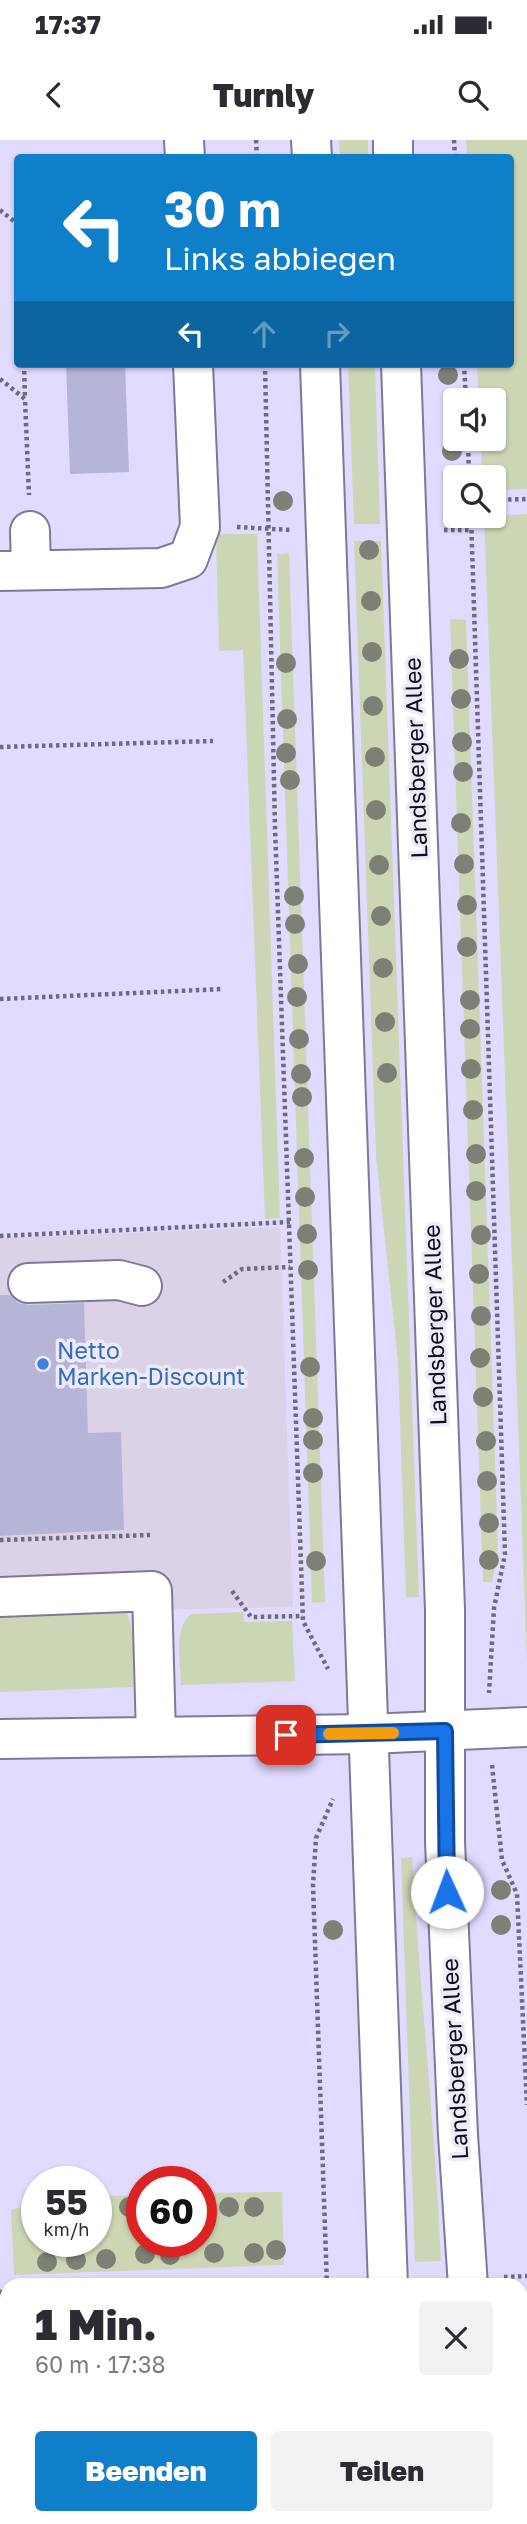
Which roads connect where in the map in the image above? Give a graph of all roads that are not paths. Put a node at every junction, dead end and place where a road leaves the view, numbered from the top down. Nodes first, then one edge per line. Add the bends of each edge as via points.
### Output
1 (193, 368) edge
2 (320, 368) edge
3 (401, 368) edge
4 (30, 531) road end
5 (15, 570) edge
6 (28, 1283) dead end
7 (142, 1286) dead end
8 (0, 1597) edge
9 (527, 1727) edge
10 (445, 1731) junction
11 (369, 1734) junction
12 (156, 1736) junction
13 (0, 1739) edge
14 (372, 2278) edge
15 (483, 2278) edge

1 - 5 main road via 200,527 188,559 161,568
2 - 11 main road
3 - 10 main road, Landsberger Allee via 445,1596
4 - 5 main road
6 - 7 main road via 119,1280
8 - 12 main road via 152,1591
9 - 10 main road
10 - 11 main road
10 - 15 main road, Landsberger Allee via 458,2135
11 - 12 main road
11 - 14 main road
12 - 13 main road

